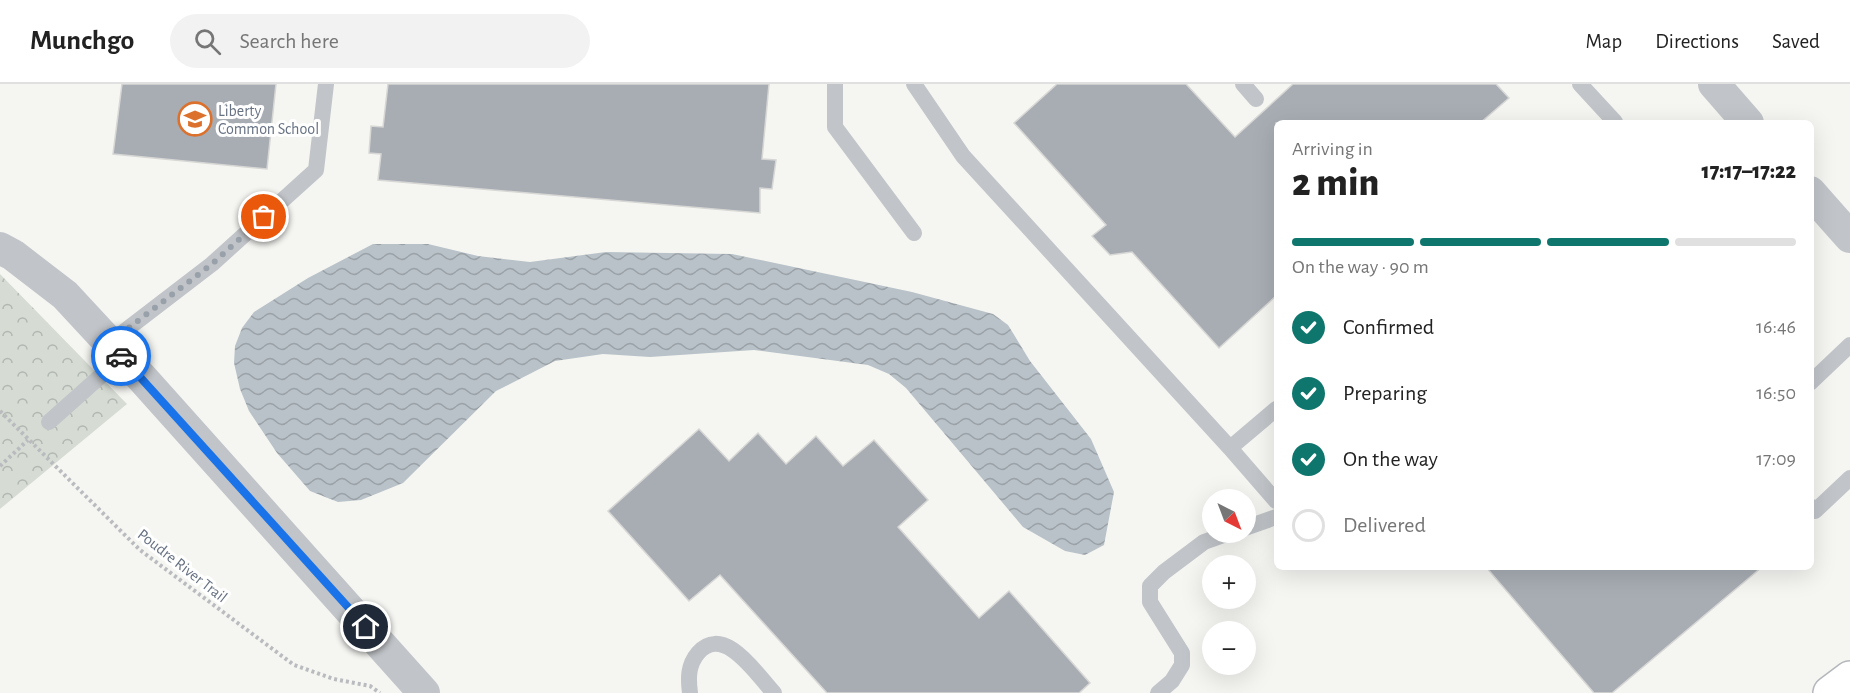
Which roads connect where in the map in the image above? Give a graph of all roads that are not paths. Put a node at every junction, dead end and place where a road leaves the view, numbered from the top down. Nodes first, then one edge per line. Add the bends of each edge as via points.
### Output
1 (326, 84) edge
2 (835, 84) edge
3 (914, 84) edge
4 (1243, 84) edge
5 (1580, 84) edge
6 (1714, 84) edge
7 (1256, 99) dead end
8 (1611, 120) edge
9 (1745, 120) edge
10 (1814, 196) edge
11 (914, 233) dead end
12 (1850, 237) edge
13 (0, 248) edge
14 (1850, 345) edge
15 (116, 350) junction
16 (1814, 378) edge
17 (1274, 411) edge
18 (49, 422) dead end
19 (1230, 448) junction
20 (1850, 478) edge
21 (1274, 499) edge
22 (1814, 510) edge
23 (1274, 518) edge
24 (1256, 524) edge
25 (1203, 543) edge
26 (1850, 678) edge
27 (424, 693) edge
28 (690, 693) edge
29 (774, 693) edge
30 (1158, 693) edge
31 (1830, 693) edge

1 - 15 lane via 316,170
2 - 11 lane via 835,127
3 - 19 lane via 963,156
4 - 7 lane
5 - 8 lane
6 - 9 street
10 - 12 street
13 - 15 street via 65,295
14 - 16 lane
15 - 18 lane
15 - 27 street
17 - 19 lane
19 - 21 lane
20 - 22 lane
23 - 24 lane
25 - 30 lane via 1149,586 1150,602 1182,654 1182,665 1173,681
26 - 31 main road
28 - 29 lane via 690,665 697,654 710,644 726,644

